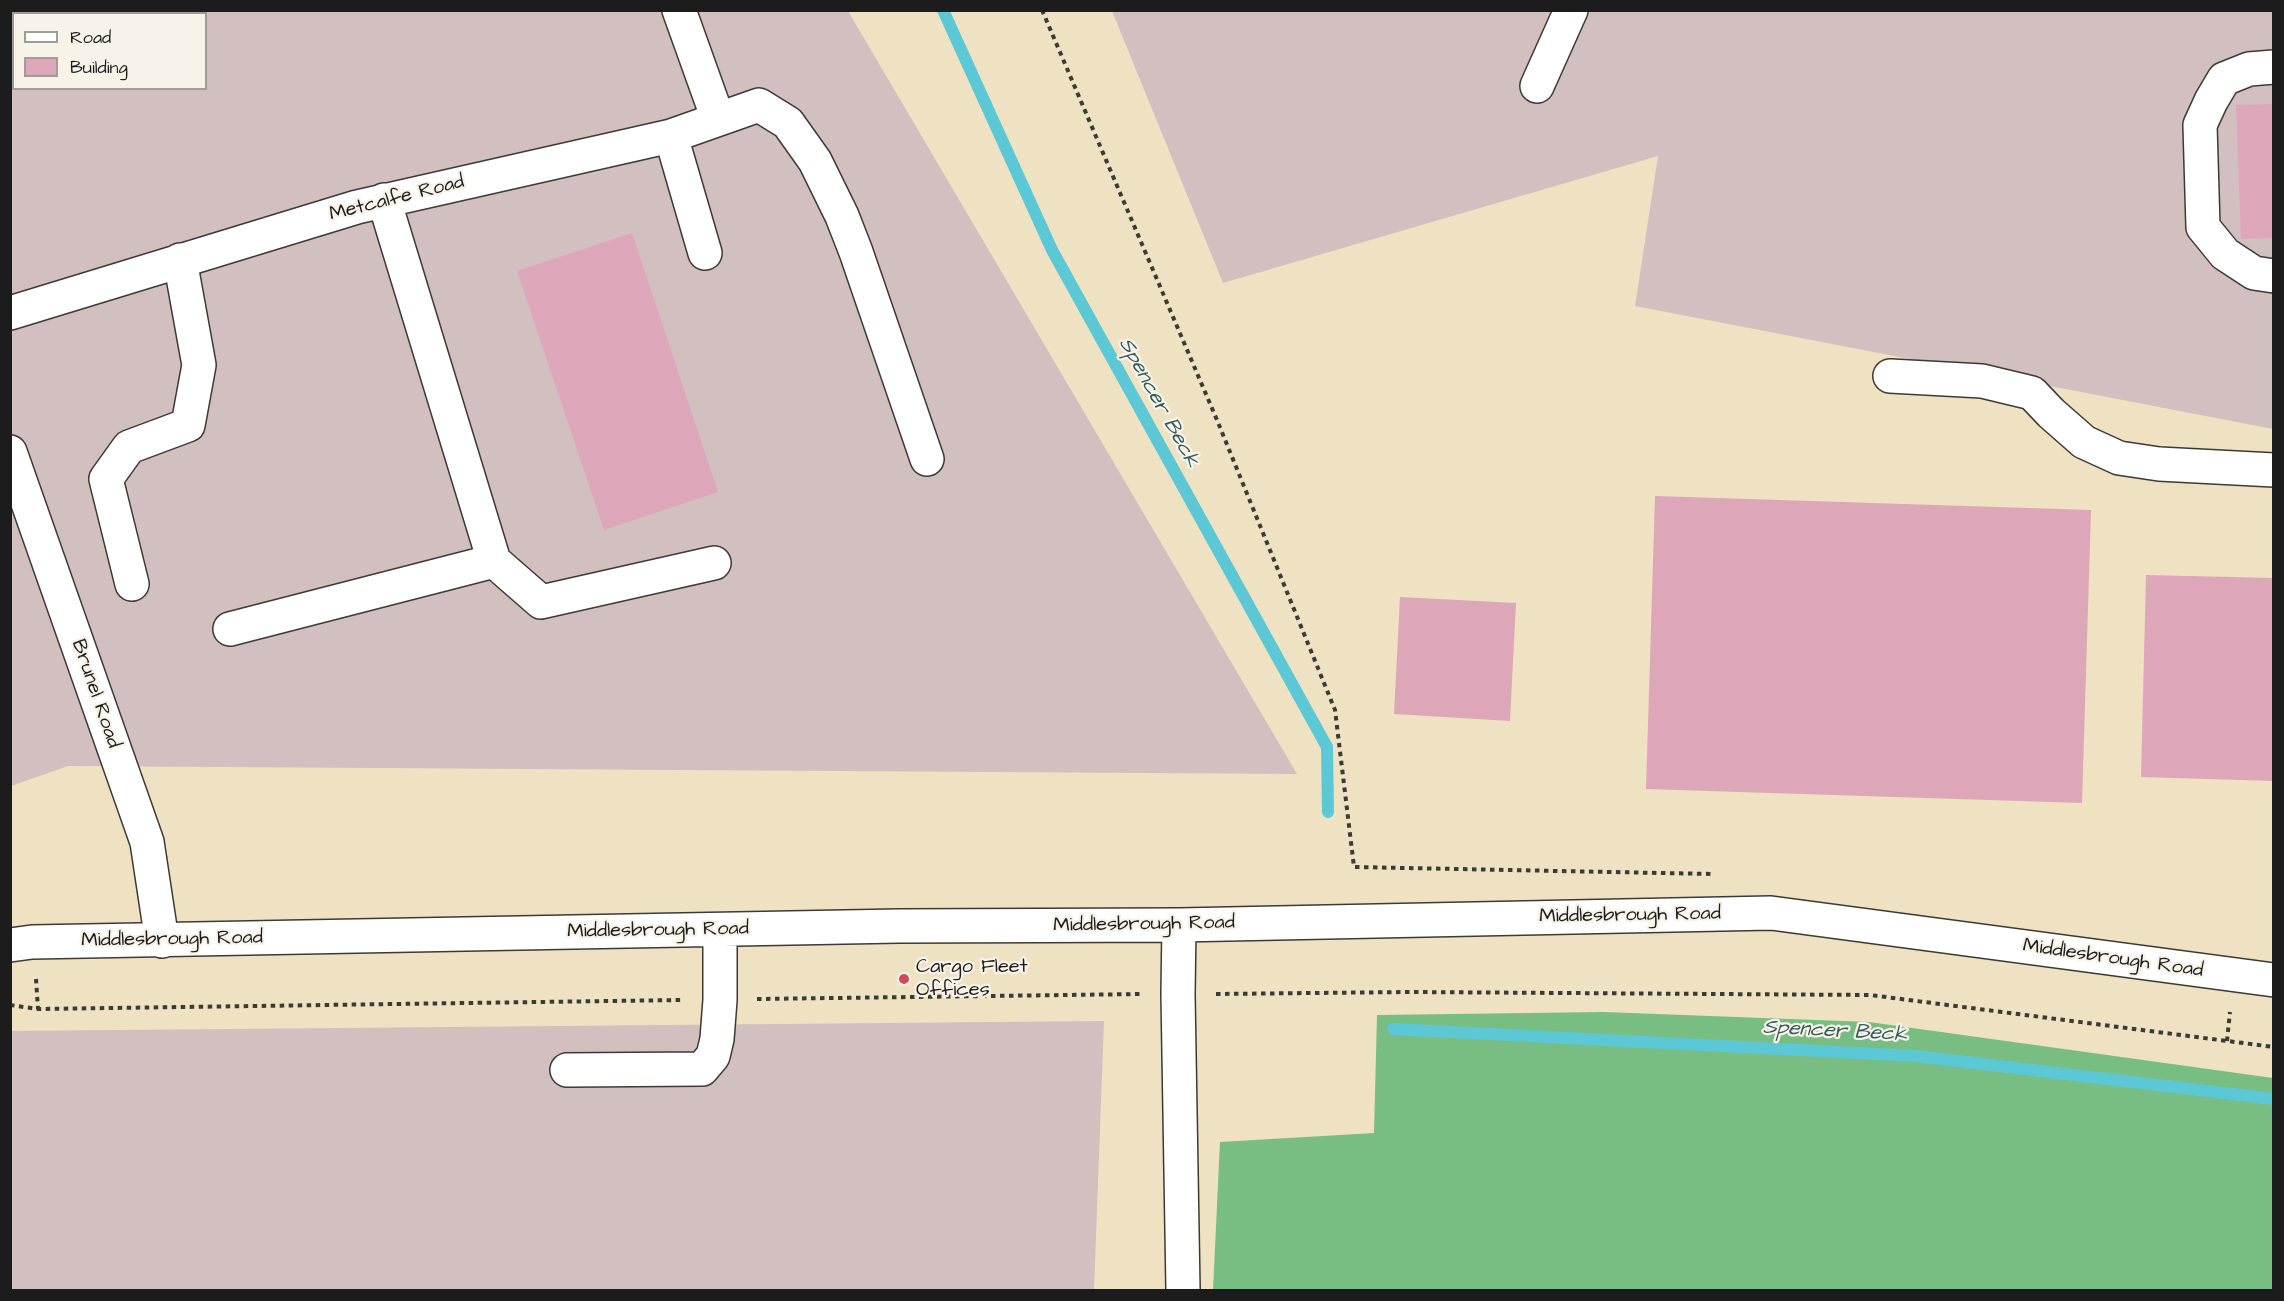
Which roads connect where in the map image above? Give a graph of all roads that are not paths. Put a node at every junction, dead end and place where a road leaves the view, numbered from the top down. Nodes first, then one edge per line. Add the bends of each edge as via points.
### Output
1 (679, 10) edge
2 (1571, 10) edge
3 (2274, 67) edge
4 (1537, 86) dead end
5 (718, 119) junction
6 (670, 136) junction
7 (384, 200) junction
8 (705, 253) dead end
9 (180, 260) junction
10 (2274, 276) edge
11 (10, 313) edge
12 (1890, 376) dead end
13 (927, 459) dead end
14 (2274, 470) edge
15 (14, 474) edge
16 (494, 561) junction
17 (714, 563) dead end
18 (132, 584) dead end
19 (230, 629) dead end
20 (1179, 925) junction
21 (720, 930) junction
22 (162, 940) junction
23 (10, 945) edge
24 (2274, 980) edge
25 (567, 1070) dead end
26 (1183, 1290) edge

1 - 5 street
2 - 4 street
3 - 10 street via 2249,69 2224,79 2200,125 2203,227 2225,254 2254,273
5 - 6 street, Metcalfe Road
5 - 13 street, Metcalfe Road via 759,105 788,123 815,161 856,252
6 - 7 street, Metcalfe Road
6 - 8 street
7 - 9 street, Metcalfe Road
7 - 16 street
9 - 11 street, Metcalfe Road
9 - 18 street via 199,365 188,425 129,447 106,479
12 - 14 street via 1982,381 2032,393 2084,442 2120,458
15 - 22 street, Brunel Road via 147,842
16 - 17 street via 541,602
16 - 19 street
20 - 21 street, Middlesbrough Road
20 - 24 street, Middlesbrough Road via 1771,913
20 - 26 street
21 - 22 street, Middlesbrough Road
21 - 25 street via 717,1039 713,1056 702,1069
22 - 23 street, Middlesbrough Road

